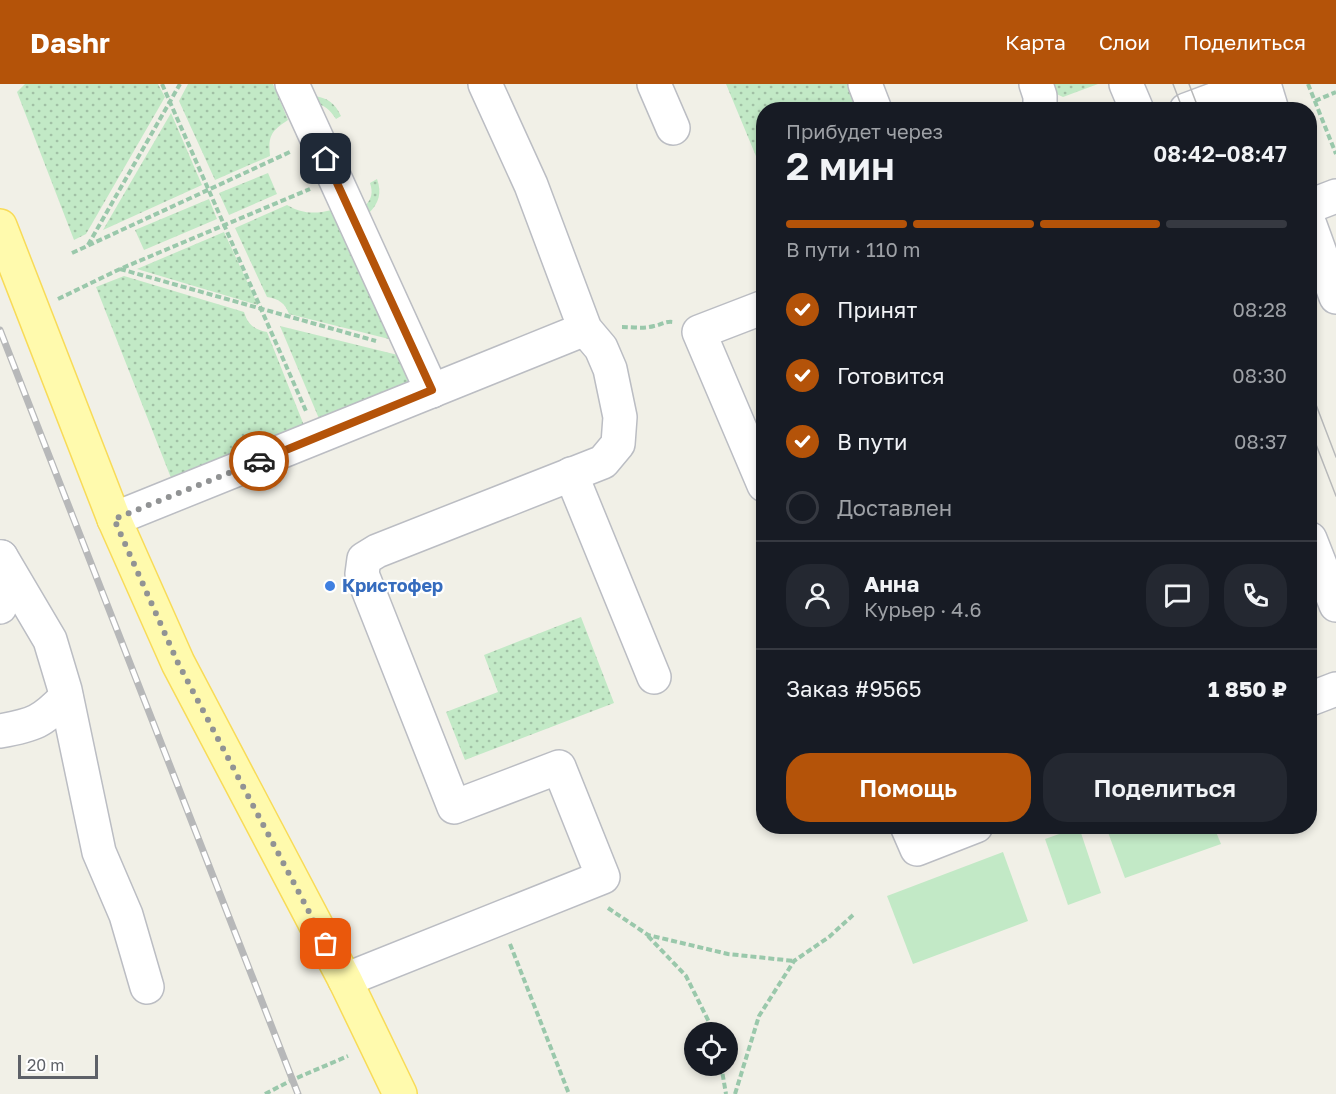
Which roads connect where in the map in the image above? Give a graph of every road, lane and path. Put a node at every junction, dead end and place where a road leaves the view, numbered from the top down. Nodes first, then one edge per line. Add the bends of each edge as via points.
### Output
1 (162, 84) edge
2 (180, 84) edge
3 (292, 84) edge
4 (485, 84) edge
5 (654, 84) edge
6 (865, 84) edge
7 (1036, 84) edge
8 (1126, 84) edge
9 (1256, 84) edge
10 (1264, 84) edge
11 (1308, 84) edge
12 (1336, 92) edge
13 (1314, 101) joint
14 (170, 102) junction
15 (872, 102) edge
16 (1040, 102) edge
17 (1134, 102) edge
18 (1208, 102) edge
19 (1270, 102) edge
20 (1317, 108) edge
21 (673, 128) dead end
22 (317, 139) junction
23 (1336, 154) edge
24 (335, 179) junction
25 (209, 190) junction
26 (1336, 196) edge
27 (1317, 203) edge
28 (224, 225) junction
29 (0, 226) edge
30 (1317, 244) edge
31 (87, 246) junction
32 (72, 253) dead end
33 (120, 269) junction
34 (1336, 297) edge
35 (261, 309) junction
36 (34, 311) junction
37 (756, 311) edge
38 (585, 329) junction
39 (699, 332) junction
40 (414, 352) junction
41 (432, 390) junction
42 (317, 437) junction
43 (756, 466) edge
44 (571, 474) junction
45 (114, 519) junction
46 (0, 556) edge
47 (1317, 557) edge
48 (1336, 605) edge
49 (0, 607) edge
50 (654, 677) dead end
51 (66, 697) junction
52 (35, 723) junction
53 (0, 731) edge
54 (77, 752) junction
55 (910, 834) edge
56 (955, 834) edge
57 (578, 887) junction
58 (853, 915) dead end
59 (500, 918) junction
60 (648, 935) junction
61 (794, 961) junction
62 (345, 980) junction
63 (147, 987) dead end
64 (709, 1022) edge
65 (349, 1055) dead end
66 (723, 1076) edge
67 (265, 1094) edge
68 (399, 1094) edge
69 (568, 1094) edge
70 (726, 1094) edge
71 (735, 1094) edge

1 - 14 path
2 - 14 path
3 - 22 street
4 - 38 street via 531,185
5 - 21 street
6 - 15 street
7 - 16 street
8 - 17 street
9 - 18 street
10 - 19 street
11 - 13 path
12 - 13 path
14 - 25 path
14 - 31 path
20 - 23 path
22 - 24 street
22 - 25 path
24 - 28 path
24 - 40 street
25 - 28 path
25 - 31 path
26 - 27 street
28 - 33 path
28 - 35 path
29 - 36 main road
30 - 34 street
31 - 32 path
33 - 35 path
33 - 36 path
35 - 40 path
35 - 42 path
36 - 45 main road
37 - 39 street
38 - 39 path via 656,326 665,321
38 - 41 street
38 - 44 street via 601,348 610,369 620,417 618,444 603,462
39 - 43 street
40 - 41 street
41 - 42 street
42 - 45 street
44 - 50 street
44 - 57 street via 377,551 364,559 362,574 454,807 559,767 603,877
45 - 62 main road via 178,663
46 - 49 street
46 - 51 street via 50,640
47 - 48 street
51 - 52 street
51 - 54 street
52 - 53 street
52 - 54 street
54 - 63 street via 99,852 126,915
55 - 56 street via 917,849
57 - 59 street
57 - 60 path
58 - 61 path
59 - 62 street
59 - 69 path
60 - 61 path via 728,954
60 - 64 path via 686,976
61 - 71 path via 759,1016
62 - 68 main road
65 - 67 path
66 - 70 path

